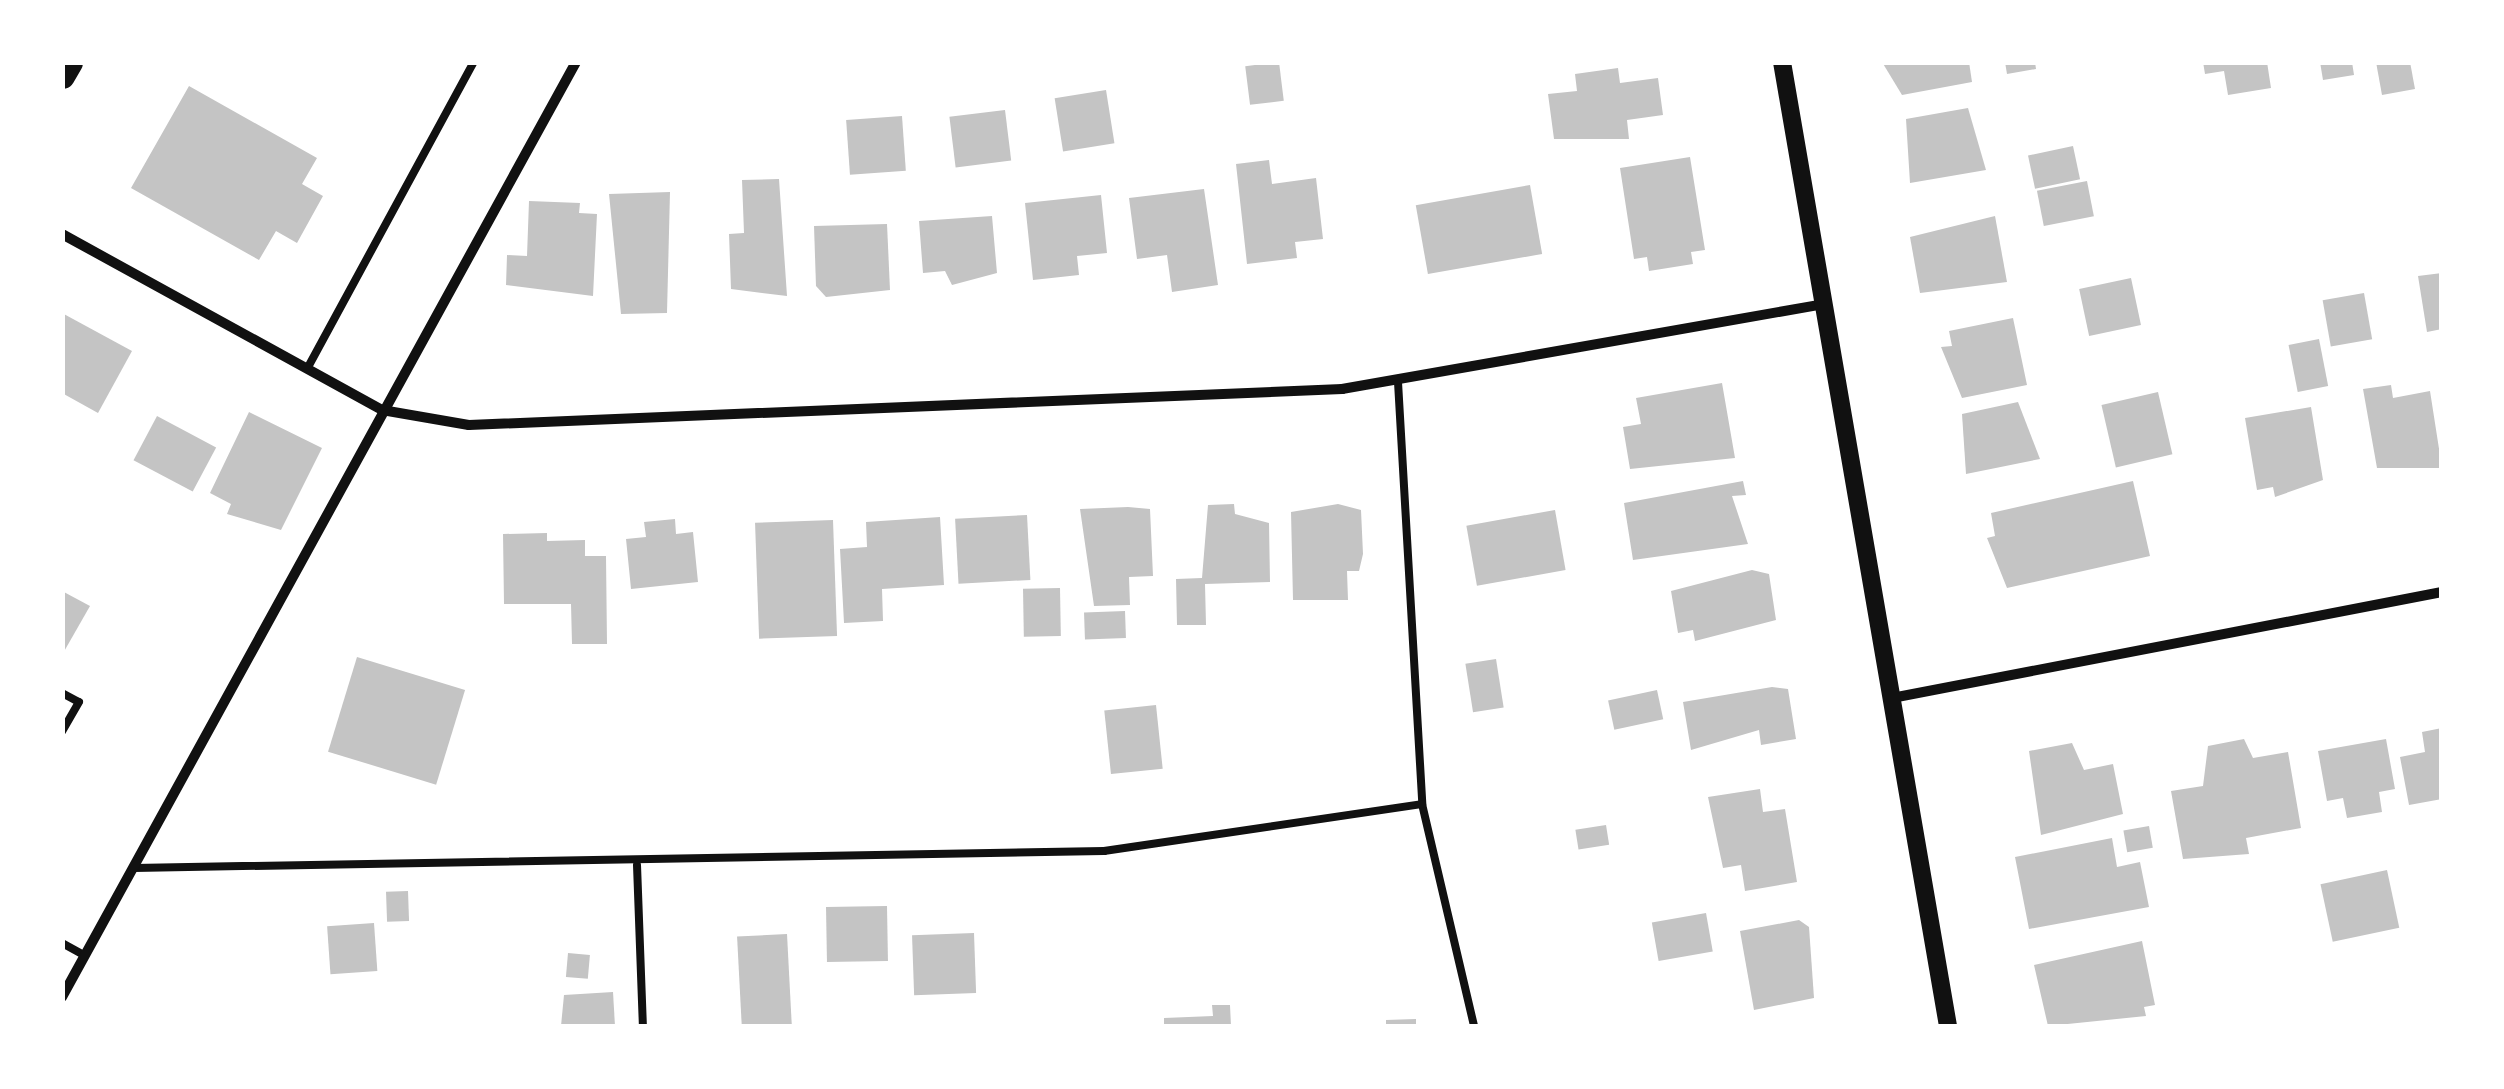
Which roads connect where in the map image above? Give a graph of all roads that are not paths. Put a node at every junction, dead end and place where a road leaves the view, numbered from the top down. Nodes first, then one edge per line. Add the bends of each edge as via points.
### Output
1 (70, 62) edge
2 (474, 62) edge
3 (576, 62) edge
4 (1782, 62) edge
5 (62, 76) edge
6 (62, 234) edge
7 (1824, 304) junction
8 (306, 369) junction
9 (1398, 382) junction
10 (382, 410) junction
11 (2442, 592) edge
12 (62, 693) edge
13 (1892, 698) junction
14 (62, 732) edge
15 (1422, 804) junction
16 (637, 866) junction
17 (134, 868) junction
18 (62, 943) edge
19 (85, 956) junction
20 (62, 997) edge
21 (643, 1026) edge
22 (1474, 1026) edge
23 (1948, 1026) edge

1 - 5 main road
2 - 8 lane
3 - 10 street
4 - 7 street
6 - 8 street
7 - 9 street
7 - 13 street
8 - 10 street
9 - 10 street via 468,425
9 - 15 lane
10 - 17 street
11 - 13 street
12 - 14 lane via 79,702
13 - 23 street
15 - 16 lane via 1104,851
15 - 22 lane
16 - 17 lane
16 - 21 lane
17 - 19 street
18 - 19 lane
19 - 20 street

